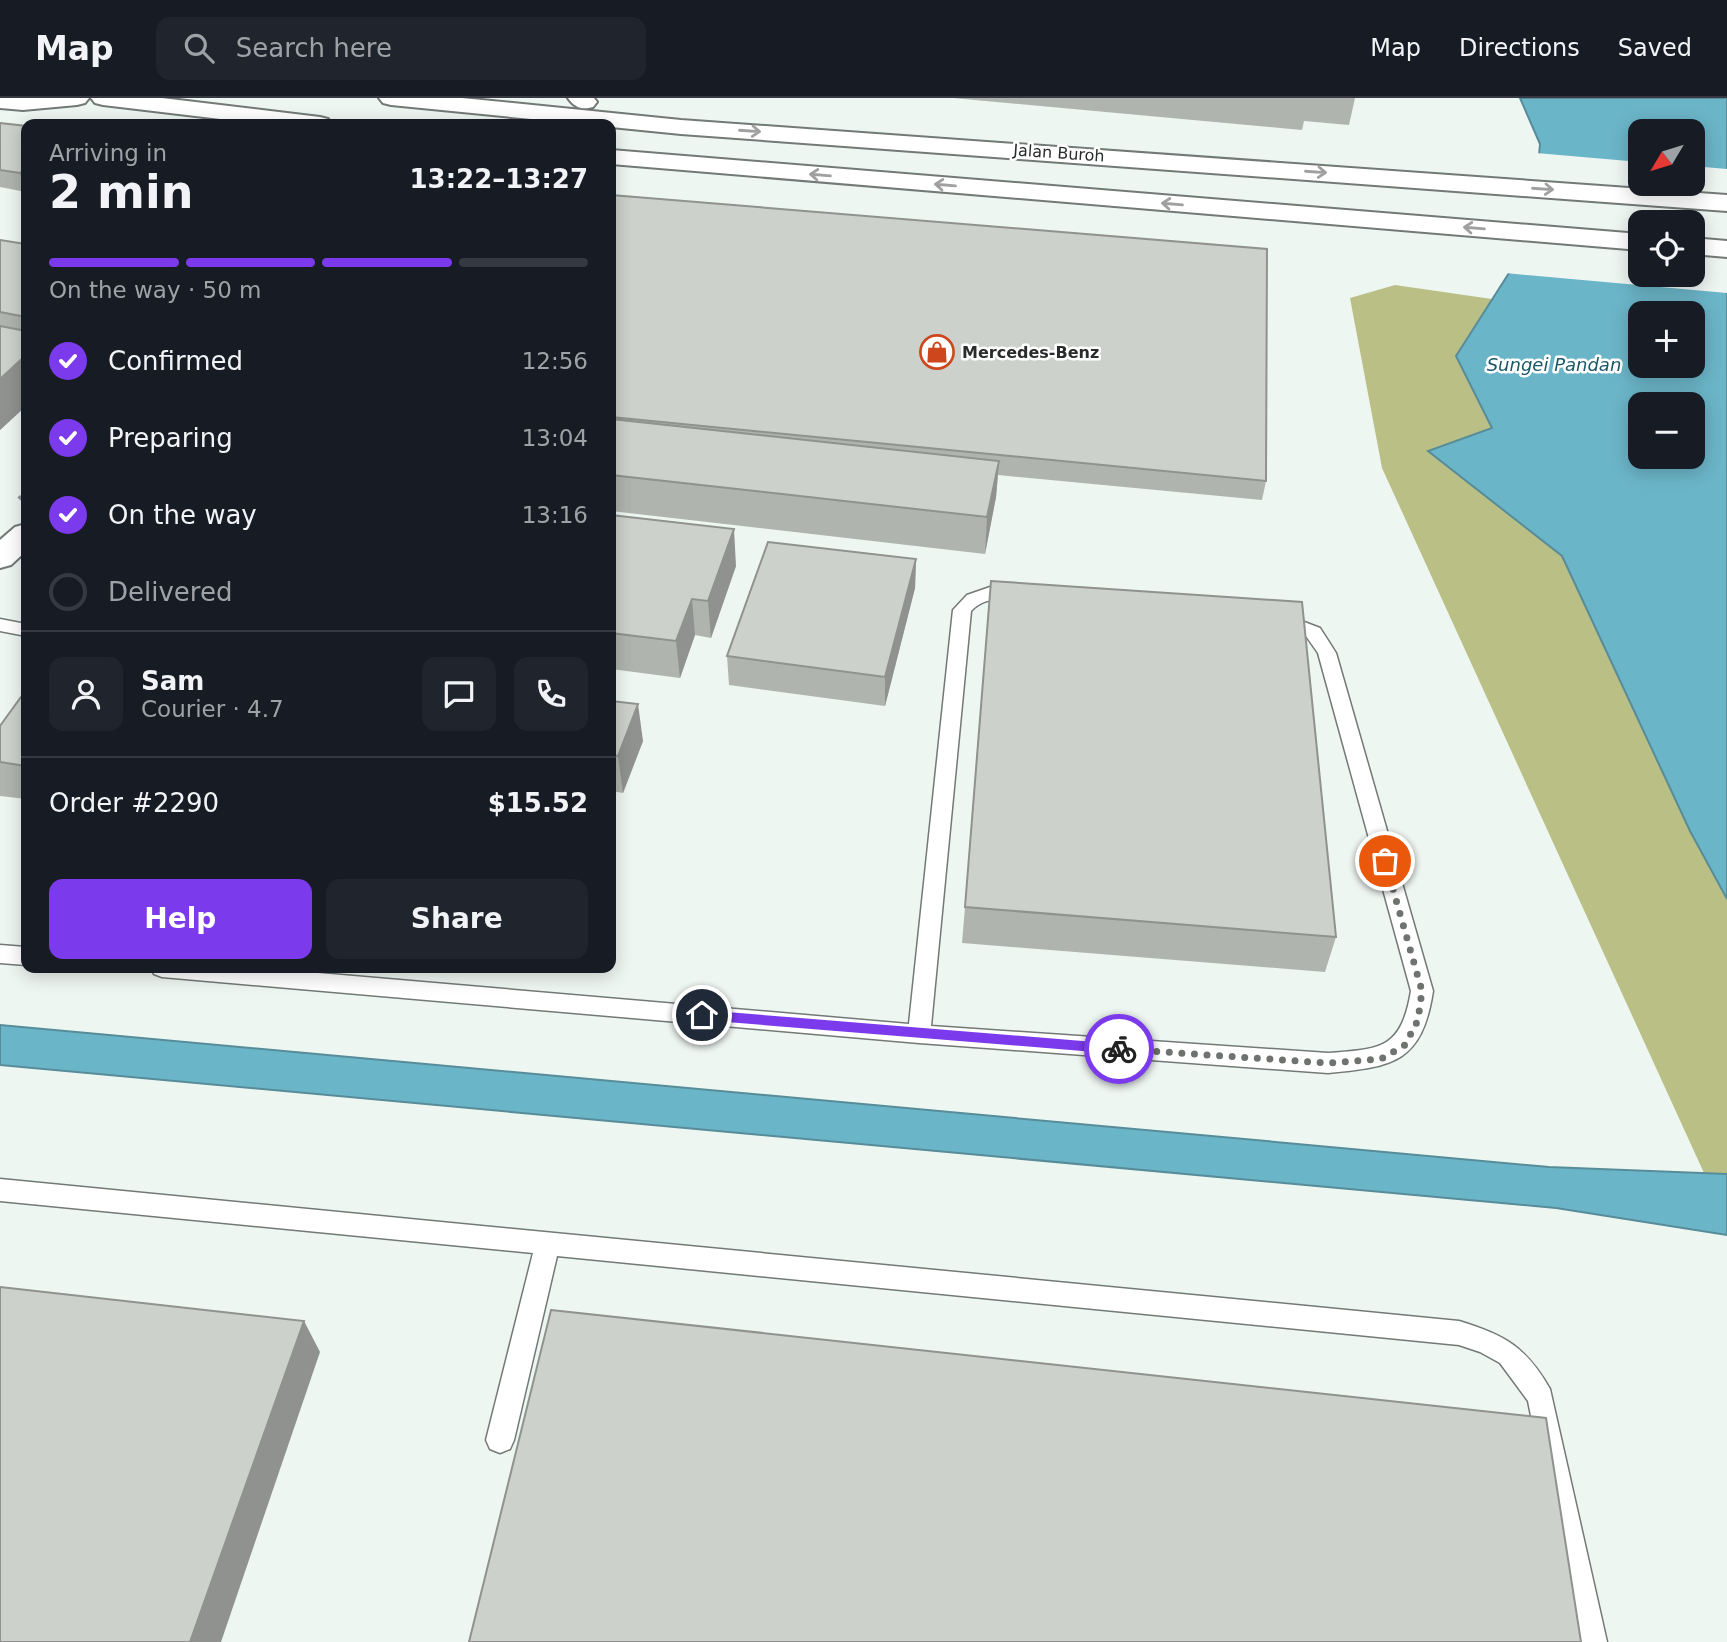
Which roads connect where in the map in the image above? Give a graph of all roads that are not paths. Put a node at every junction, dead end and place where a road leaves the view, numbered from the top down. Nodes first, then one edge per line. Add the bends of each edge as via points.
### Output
1 (77, 98) edge
2 (103, 98) edge
3 (391, 98) edge
4 (548, 98) edge
5 (583, 100) edge
6 (0, 101) edge
7 (278, 119) edge
8 (601, 119) edge
9 (616, 120) edge
10 (681, 127) junction
11 (616, 157) edge
12 (1727, 203) edge
13 (1628, 241) edge
14 (1705, 247) edge
15 (1727, 249) edge
16 (21, 539) edge
17 (0, 558) edge
18 (1039, 594) edge
19 (1261, 614) edge
20 (0, 625) edge
21 (21, 629) edge
22 (0, 954) edge
23 (21, 956) edge
24 (219, 973) edge
25 (919, 1034) junction
26 (0, 1190) edge
27 (548, 1244) junction
28 (500, 1440) dead end
29 (1592, 1642) edge

1 - 6 main road
2 - 7 main road
3 - 8 main road, Jalan Buroh
4 - 5 main road
5 - 10 main road via 673,116
9 - 10 main road, Jalan Buroh
10 -> 12 main road, Jalan Buroh
13 -> 11 main road
14 - 15 main road
16 - 17 main road
18 - 25 lane via 979,594 962,610
19 - 25 lane via 1313,632 1327,653 1422,991 1418,1020 1405,1045 1381,1059 1328,1063
20 - 21 lane
22 - 23 lane
24 - 25 lane
26 - 27 lane
27 - 28 lane
27 - 29 lane via 1459,1333 1490,1341 1522,1364 1541,1398

